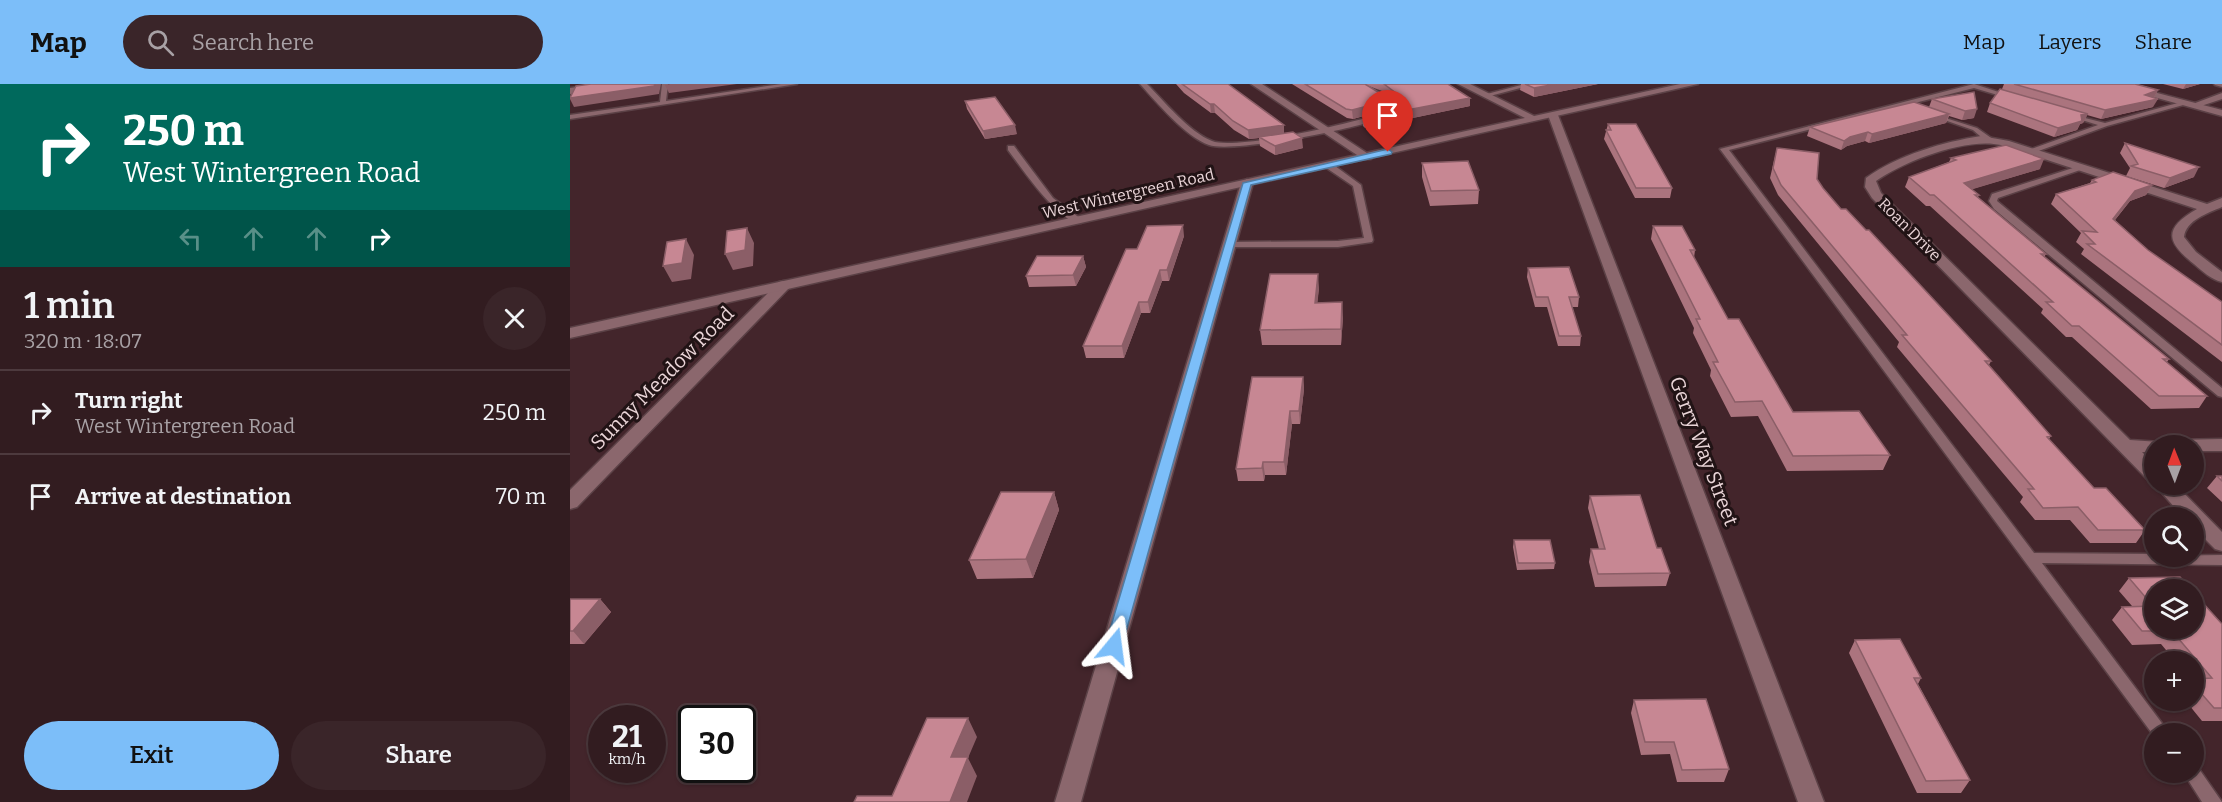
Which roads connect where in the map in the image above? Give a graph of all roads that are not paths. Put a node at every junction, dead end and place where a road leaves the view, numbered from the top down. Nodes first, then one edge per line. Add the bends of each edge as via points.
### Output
1 (618, 84) edge
2 (665, 84) edge
3 (794, 84) edge
4 (1143, 84) edge
5 (1256, 84) edge
6 (1359, 84) edge
7 (1463, 84) edge
8 (1533, 84) edge
9 (1693, 84) edge
10 (2112, 84) edge
11 (2217, 84) edge
12 (2222, 85) edge
13 (570, 91) edge
14 (1486, 95) junction
15 (2222, 96) edge
16 (2017, 99) edge
17 (663, 104) junction
18 (2190, 104) junction
19 (1923, 111) edge
20 (2061, 112) edge
21 (2222, 113) edge
22 (1553, 115) junction
23 (570, 117) edge
24 (1535, 119) junction
25 (2104, 125) junction
26 (1324, 128) junction
27 (1990, 140) junction
28 (1011, 148) dead end
29 (2030, 151) junction
30 (1367, 157) junction
31 (1328, 165) junction
32 (2082, 168) junction
33 (1247, 183) junction
34 (2222, 202) edge
35 (2206, 208) junction
36 (1078, 221) junction
37 (1231, 245) junction
38 (2222, 278) edge
39 (784, 285) junction
40 (570, 333) edge
41 (2222, 394) edge
42 (2204, 445) edge
43 (2222, 445) edge
44 (2125, 446) junction
45 (2144, 446) edge
46 (2144, 465) edge
47 (2174, 495) edge
48 (570, 502) edge
49 (2222, 544) edge
50 (2030, 558) junction
51 (2222, 560) edge
52 (2154, 723) edge
53 (2199, 783) edge
54 (1068, 802) edge
55 (1812, 802) edge
56 (2213, 802) edge

1 - 13 street
2 - 17 lane
3 - 17 lane
4 - 26 lane via 1208,143 1217,146 1259,142
5 - 26 street
6 - 26 lane via 1400,110
7 - 14 street
8 - 14 lane
9 - 22 street, West Wintergreen Road
10 - 18 street
11 - 12 lane
14 - 24 street
15 - 18 street
16 - 50 lane via 1974,86 1908,106 1724,149
17 - 23 lane
18 - 21 street
18 - 25 lane
19 - 27 lane via 1976,129
20 - 25 lane
22 - 24 street, West Wintergreen Road
22 - 55 street, Gerry Way Street
24 - 30 street, West Wintergreen Road
25 - 29 lane
26 - 30 street
27 - 29 street, Roan Drive
27 - 44 street, Roan Drive via 1977,140 1887,168 1870,180 1871,187
28 - 36 lane via 1050,200
29 - 32 street, Roan Drive
30 - 31 street, West Wintergreen Road
31 - 33 street, West Wintergreen Road
31 - 37 lane via 1357,185 1369,240
32 - 35 street, Roan Drive
32 - 41 lane via 1995,196 1993,201
33 - 36 street, West Wintergreen Road
33 - 37 street
34 - 35 street
35 - 38 street via 2182,222 2176,237 2193,258
36 - 39 street, West Wintergreen Road
37 - 54 street
39 - 40 street, West Wintergreen Road
39 - 48 street, Sunny Meadow Road
42 - 43 street
44 - 45 street
44 - 46 street, Roan Drive
47 - 49 street
50 - 51 lane
50 - 52 lane
53 - 56 lane

